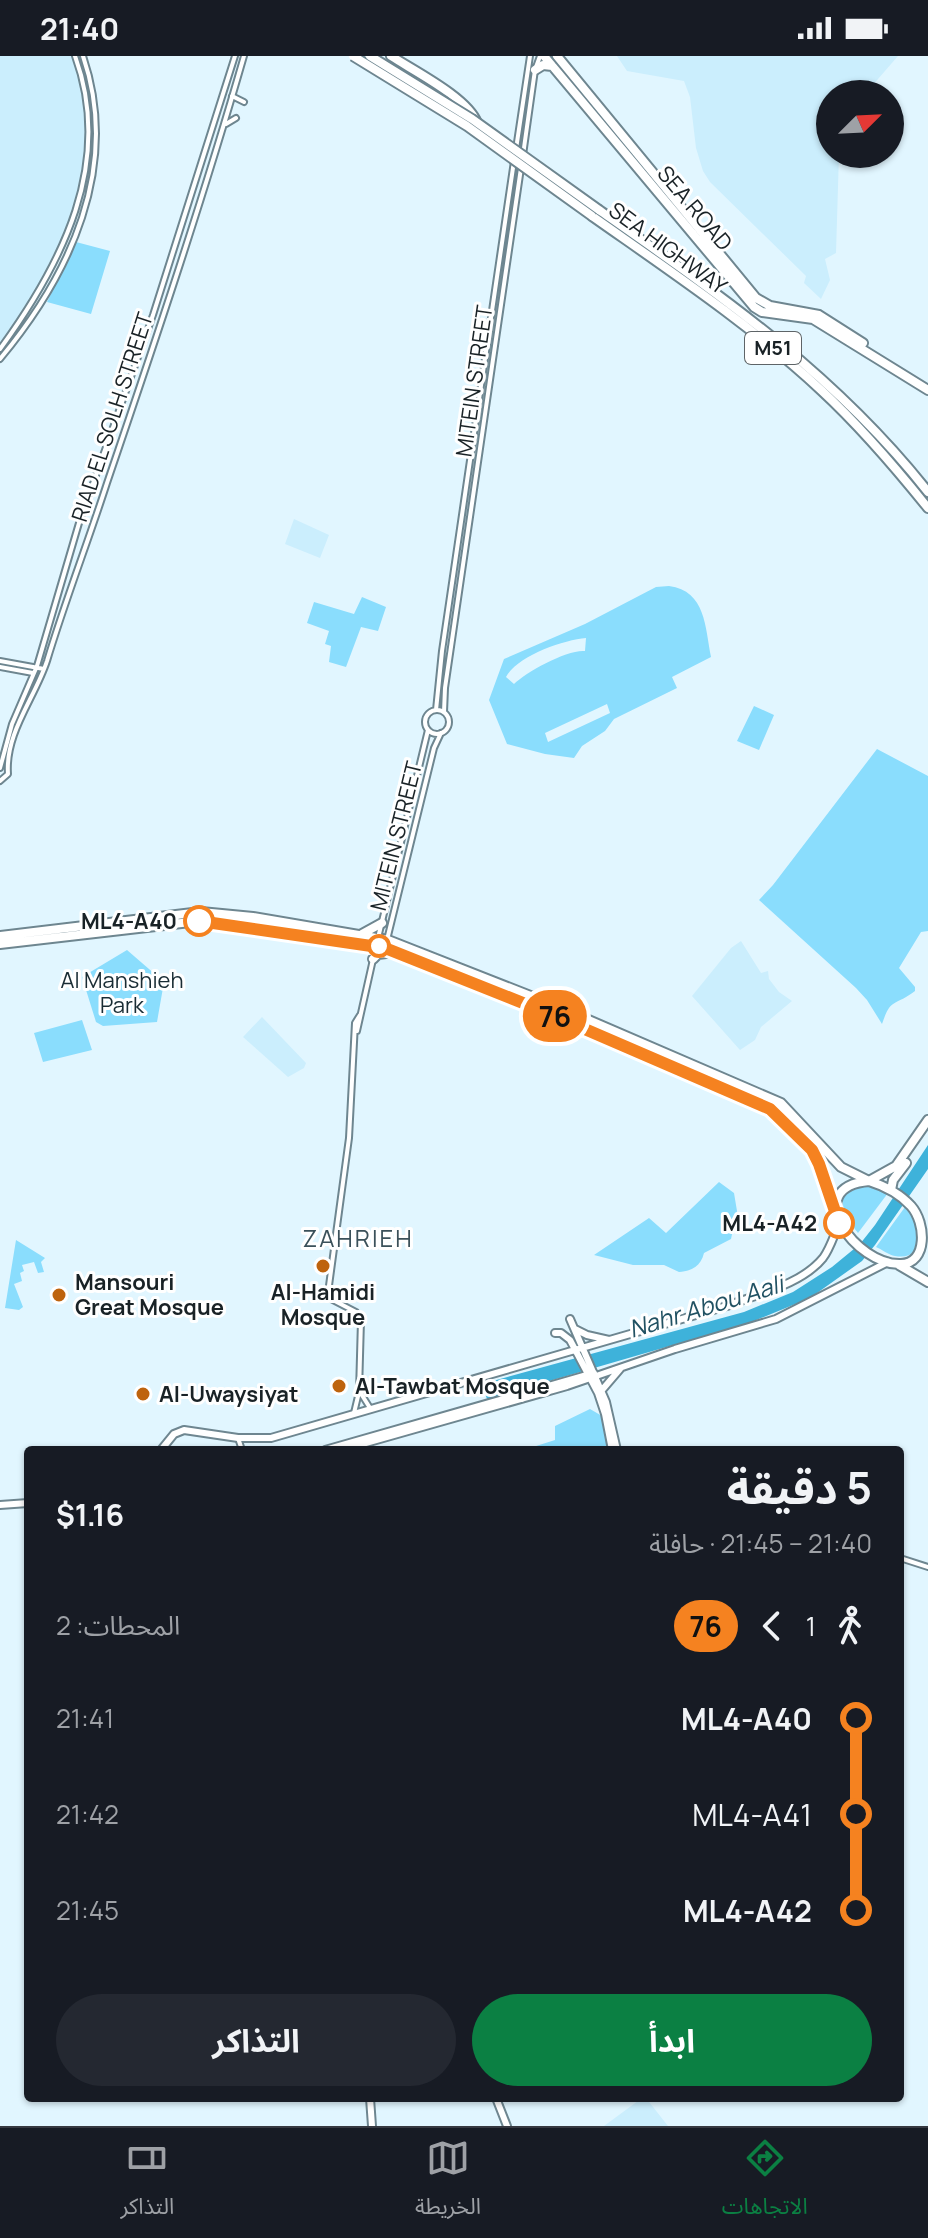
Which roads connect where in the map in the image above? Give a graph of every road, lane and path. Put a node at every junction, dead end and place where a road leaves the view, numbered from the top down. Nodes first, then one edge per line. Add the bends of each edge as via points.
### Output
1 (75, 56) edge
2 (83, 56) edge
3 (235, 56) edge
4 (244, 56) edge
5 (353, 56) edge
6 (370, 56) edge
7 (391, 56) edge
8 (530, 56) edge
9 (542, 56) edge
10 (557, 56) edge
11 (554, 67) junction
12 (535, 70) junction
13 (232, 96) junction
14 (244, 102) dead end
15 (236, 118) dead end
16 (477, 123) junction
17 (224, 125) junction
18 (612, 129) junction
19 (595, 213) junction
20 (56, 260) junction
21 (64, 265) junction
22 (488, 334) junction
23 (497, 336) junction
24 (0, 349) edge
25 (0, 359) edge
26 (137, 362) junction
27 (146, 366) junction
28 (928, 387) edge
29 (102, 463) junction
30 (113, 467) junction
31 (928, 492) edge
32 (928, 508) edge
33 (52, 616) junction
34 (447, 617) junction
35 (60, 618) junction
36 (455, 619) junction
37 (0, 661) edge
38 (37, 666) junction
39 (0, 667) edge
40 (44, 669) junction
41 (34, 673) junction
42 (42, 676) junction
43 (436, 710) junction
44 (444, 712) junction
45 (428, 730) junction
46 (441, 733) junction
47 (0, 768) edge
48 (0, 781) edge
49 (382, 923) junction
50 (362, 935) junction
51 (0, 936) edge
52 (382, 943) junction
53 (0, 944) edge
54 (395, 951) junction
55 (373, 959) junction
56 (742, 1091) junction
57 (928, 1120) edge
58 (928, 1131) edge
59 (869, 1181) junction
60 (891, 1190) junction
61 (837, 1211) junction
62 (920, 1223) junction
63 (839, 1224) junction
64 (928, 1244) edge
65 (888, 1262) junction
66 (899, 1265) junction
67 (928, 1282) edge
68 (555, 1333) dead end
69 (613, 1341) junction
70 (580, 1352) junction
71 (624, 1366) junction
72 (591, 1374) junction
73 (602, 1390) junction
74 (359, 1392) junction
75 (372, 1410) junction
76 (353, 1415) junction
77 (238, 1438) junction
78 (164, 1446) edge
79 (241, 1446) edge
80 (339, 1446) edge
81 (354, 1446) edge
82 (614, 1446) edge
83 (614, 1446) edge
84 (24, 1500) edge
85 (0, 1503) edge
86 (904, 1559) edge
87 (928, 1567) edge
88 (370, 2102) edge
89 (498, 2102) edge
90 (372, 2126) edge
91 (507, 2126) edge

1 - 20 street via 86,95 88,147 81,198
2 - 21 street via 93,92 94,155 82,223
3 - 26 street, RIAD EL SOLH STREET
4 - 13 street, RIAD EL SOLH STREET
5 - 19 highway, SEA HIGHWAY / M51, bridge
6 - 16 highway, SEA HIGHWAY / M51, bridge
7 - 16 highway via 461,102
8 - 22 street, MITEIN STREET
9 - 11 highway, SEA ROAD
9 - 12 street, MITEIN STREET
10 - 18 highway, SEA ROAD
11 - 12 highway
11 - 18 highway, SEA ROAD
12 - 23 street, MITEIN STREET
13 - 14 street
13 - 17 street, RIAD EL SOLH STREET
15 - 17 street
16 - 19 highway, SEA HIGHWAY / M51, bridge
17 - 27 street, RIAD EL SOLH STREET
18 - 28 highway, SEA ROAD via 754,307 813,319
19 - 31 highway, SEA HIGHWAY / M51 via 724,298 809,366
19 - 32 highway, SEA HIGHWAY / M51 via 802,372 855,422
20 - 21 street
20 - 24 street
21 - 25 street
22 - 23 street
22 - 34 street, MITEIN STREET
23 - 36 street, MITEIN STREET
26 - 27 street
26 - 29 street, RIAD EL SOLH STREET
27 - 30 street, RIAD EL SOLH STREET
29 - 30 street
29 - 33 street, RIAD EL SOLH STREET
30 - 35 street, RIAD EL SOLH STREET
33 - 35 street
33 - 38 street, RIAD EL SOLH STREET
34 - 36 street
34 - 43 street, MITEIN STREET
35 - 40 street, RIAD EL SOLH STREET
36 - 44 street, MITEIN STREET
37 - 38 street
38 - 40 street
38 - 41 street, RIAD EL SOLH STREET
39 - 41 street
40 - 42 street, RIAD EL SOLH STREET
41 - 42 street
41 - 47 street, RIAD EL SOLH STREET
42 - 48 street, RIAD EL SOLH STREET via 18,726 8,774
43 - 44 street
43 - 45 street via 425,720
44 - 46 street via 449,725
45 - 46 street
45 - 49 street, MITEIN STREET
46 - 52 street, MITEIN STREET
49 - 50 highway
49 - 52 street, MITEIN STREET
50 - 51 highway via 201,912
50 - 52 highway
52 - 53 highway via 199,921
52 - 54 highway
52 - 55 street
52 - 56 highway via 556,1006
54 - 55 highway
54 - 56 highway
55 - 74 street via 355,1039 328,1295 360,1316
56 - 59 highway via 781,1103 841,1167
56 - 61 highway via 770,1109 812,1150
57 - 59 highway via 896,1166
58 - 60 highway
59 - 60 highway
59 - 61 highway via 843,1189
60 - 62 highway via 910,1205
61 - 63 highway
62 - 64 highway
62 - 66 highway via 921,1253
63 - 65 highway via 853,1242
63 - 69 main road via 824,1258 786,1284
65 - 66 highway
65 - 71 main road via 790,1314
66 - 67 highway
68 - 70 main road
69 - 70 main road
69 - 70 main road via 587,1335 571,1323
70 - 72 main road
70 - 75 main road
71 - 72 main road
71 - 73 main road
72 - 73 main road
72 - 80 main road
72 - 81 main road
72 - 82 main road
73 - 83 main road
74 - 75 street
74 - 76 street
75 - 76 main road
76 - 77 main road via 271,1438
77 - 78 main road via 182,1427
77 - 79 street
84 - 85 main road
86 - 87 street
88 - 90 main road
89 - 91 main road

